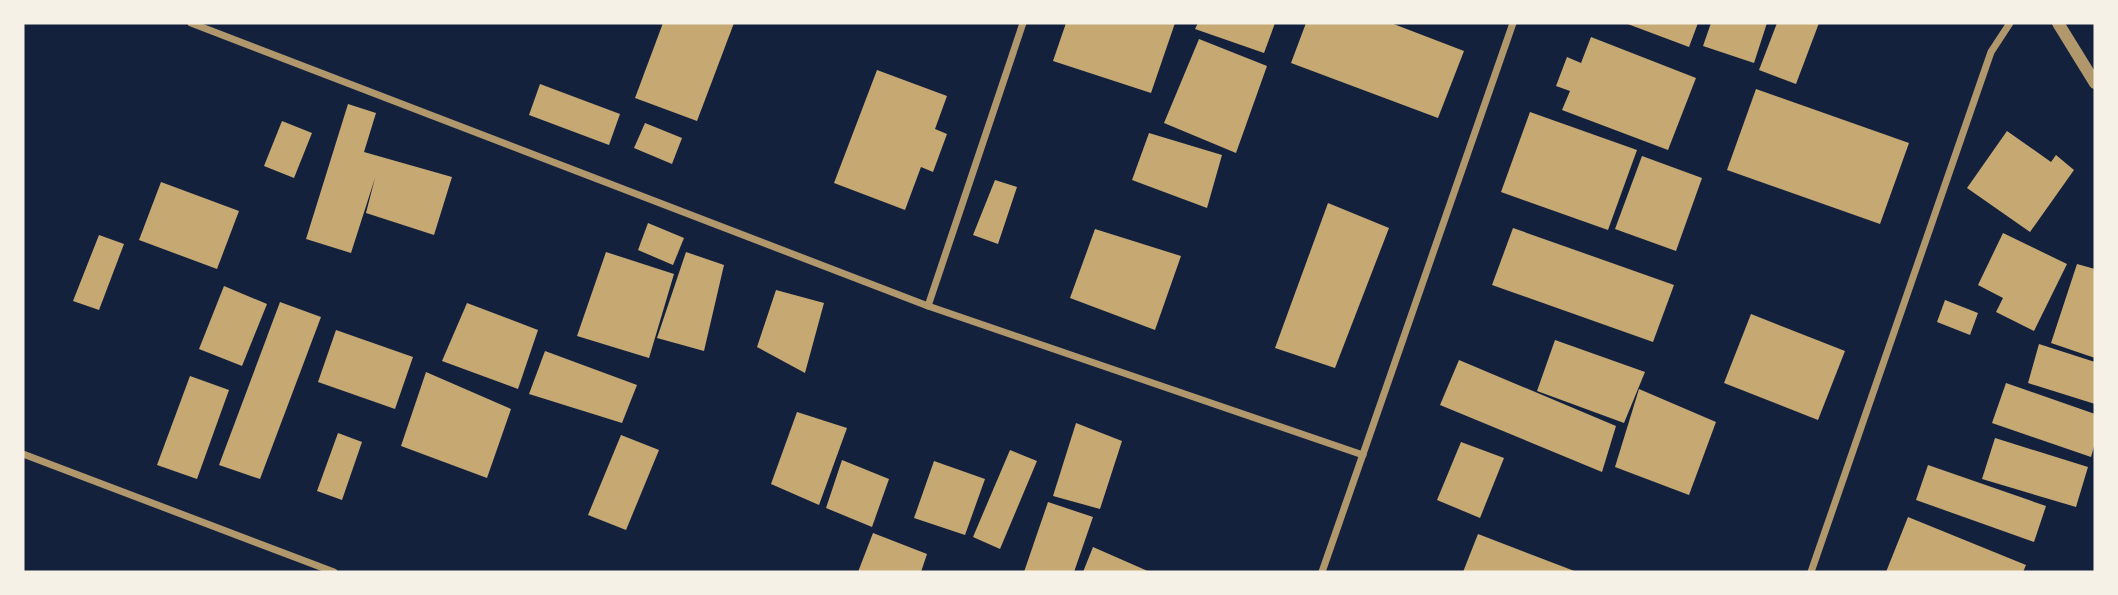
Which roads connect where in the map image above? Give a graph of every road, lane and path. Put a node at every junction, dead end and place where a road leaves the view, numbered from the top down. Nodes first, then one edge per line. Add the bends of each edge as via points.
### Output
1 (191, 23) edge
2 (1023, 23) edge
3 (1513, 23) edge
4 (2010, 23) edge
5 (2058, 23) edge
6 (2095, 82) edge
7 (928, 306) junction
8 (23, 454) edge
9 (1363, 455) junction
10 (334, 572) edge
11 (1322, 572) edge
12 (1811, 572) edge

1 - 7 street
2 - 7 street
3 - 9 street
4 - 12 street via 1991,52
5 - 6 street
7 - 9 street
8 - 10 street
9 - 11 street

